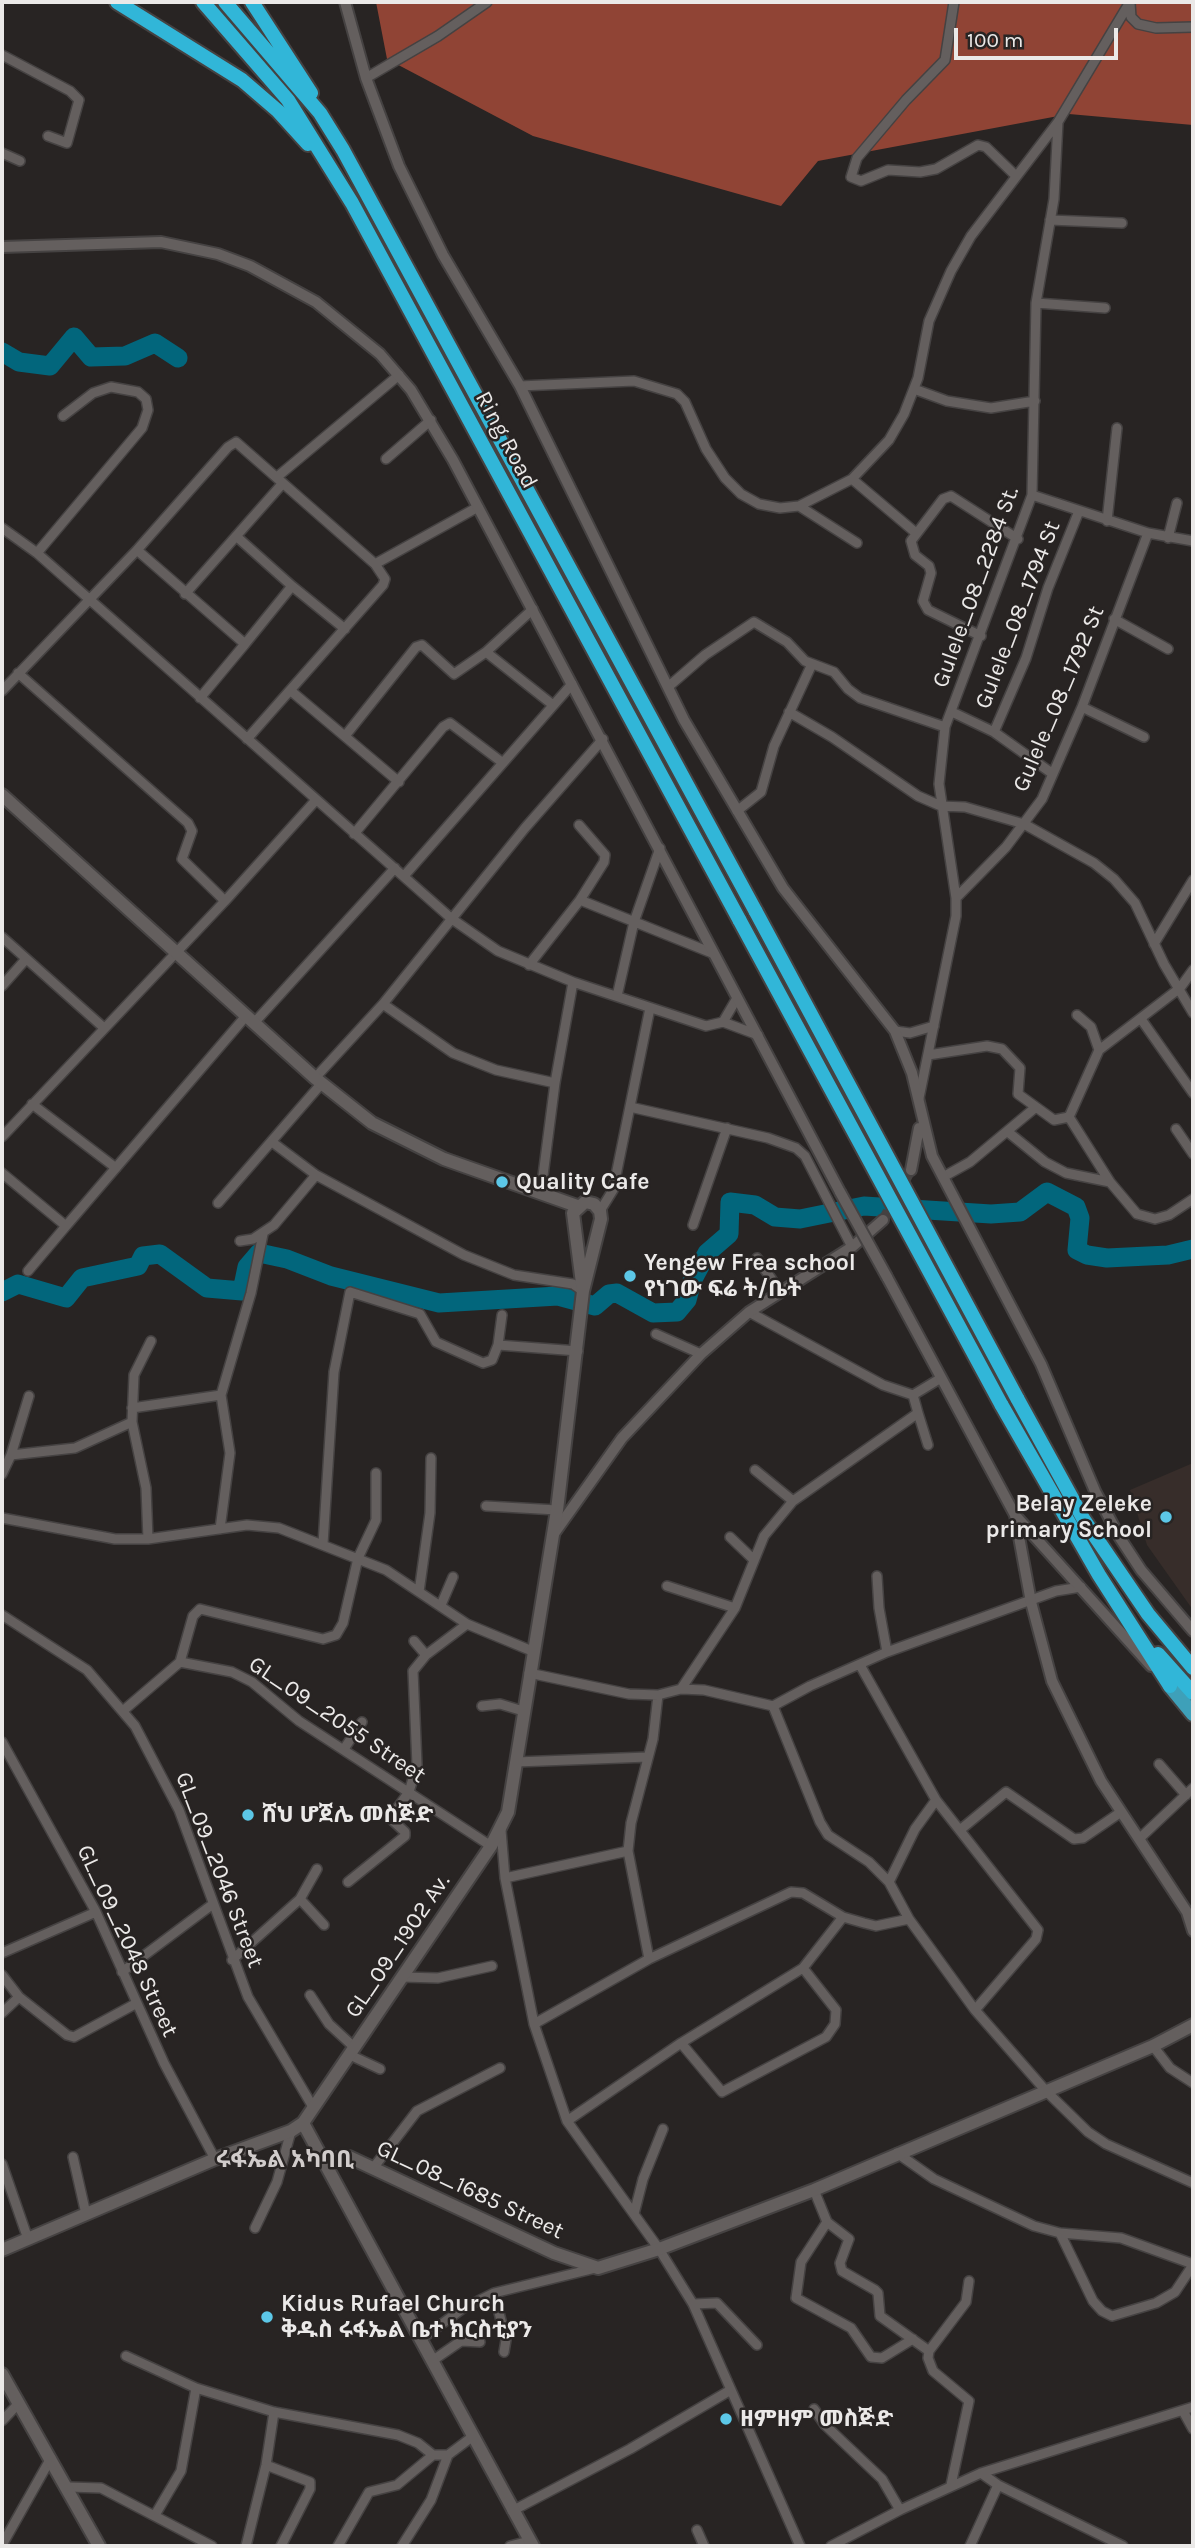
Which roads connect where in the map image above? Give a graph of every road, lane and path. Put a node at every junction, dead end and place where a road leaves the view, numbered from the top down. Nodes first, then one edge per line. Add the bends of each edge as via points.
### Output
1 (117, 2) edge
2 (203, 2) edge
3 (225, 2) edge
4 (252, 2) edge
5 (345, 2) edge
6 (486, 2) edge
7 (954, 2) edge
8 (1130, 2) edge
9 (1193, 27) edge
10 (2, 55) edge
11 (366, 78) junction
12 (320, 113) junction
13 (1058, 122) junction
14 (48, 136) dead end
15 (2, 153) edge
16 (20, 161) dead end
17 (327, 166) junction
18 (1017, 176) junction
19 (1050, 220) junction
20 (1122, 223) dead end
21 (2, 247) edge
22 (1036, 303) junction
23 (1105, 308) dead end
24 (399, 375) junction
25 (520, 386) junction
26 (915, 389) junction
27 (1035, 401) junction
28 (63, 416) dead end
29 (431, 420) junction
30 (1117, 428) dead end
31 (386, 459) dead end
32 (852, 479) junction
33 (280, 480) junction
34 (1032, 495) junction
35 (1177, 503) dead end
36 (799, 506) junction
37 (478, 507) junction
38 (1079, 511) junction
39 (1107, 521) junction
40 (2, 528) edge
41 (916, 533) junction
42 (1148, 533) junction
43 (236, 536) junction
44 (1168, 538) junction
45 (1018, 539) junction
46 (1193, 541) edge
47 (857, 543) dead end
48 (137, 550) junction
49 (37, 553) junction
50 (374, 564) junction
51 (292, 586) junction
52 (185, 594) junction
53 (89, 600) junction
54 (533, 609) junction
55 (1114, 619) junction
56 (345, 629) junction
57 (981, 636) junction
58 (244, 644) junction
59 (1168, 649) dead end
60 (486, 652) junction
61 (812, 664) junction
62 (18, 673) junction
63 (572, 684) junction
64 (667, 687) junction
65 (2, 691) edge
66 (291, 691) junction
67 (200, 698) junction
68 (553, 705) junction
69 (1082, 707) junction
70 (789, 712) junction
71 (952, 712) junction
72 (945, 727) junction
73 (993, 732) junction
74 (345, 736) junction
75 (1143, 737) dead end
76 (247, 739) junction
77 (603, 740) junction
78 (503, 763) junction
79 (1054, 774) junction
80 (399, 782) junction
81 (2, 795) edge
82 (316, 800) junction
83 (941, 806) junction
84 (737, 811) junction
85 (1024, 824) junction
86 (579, 825) dead end
87 (354, 834) junction
88 (660, 848) junction
89 (395, 868) junction
90 (404, 876) junction
91 (1192, 886) edge
92 (956, 898) junction
93 (580, 900) junction
94 (225, 901) junction
95 (452, 919) junction
96 (634, 922) junction
97 (2, 937) edge
98 (1154, 944) junction
99 (176, 952) junction
100 (712, 953) junction
101 (26, 959) junction
102 (529, 965) junction
103 (1193, 970) edge
104 (573, 982) junction
105 (2, 986) edge
106 (1180, 988) junction
107 (617, 996) junction
108 (737, 998) junction
109 (383, 1004) junction
110 (650, 1008) junction
111 (1193, 1013) edge
112 (1077, 1015) dead end
113 (1141, 1018) junction
114 (250, 1019) junction
115 (723, 1022) junction
116 (103, 1027) junction
117 (930, 1028) junction
118 (895, 1031) junction
119 (758, 1035) junction
120 (1099, 1050) junction
121 (928, 1055) junction
122 (318, 1080) junction
123 (555, 1083) junction
124 (1193, 1093) edge
125 (919, 1098) junction
126 (32, 1104) junction
127 (630, 1107) junction
128 (1036, 1107) junction
129 (1069, 1117) junction
130 (727, 1128) junction
131 (1176, 1129) dead end
132 (1008, 1132) junction
133 (2, 1138) edge
134 (272, 1142) junction
135 (1193, 1154) edge
136 (932, 1156) junction
137 (916, 1157) junction
138 (116, 1168) junction
139 (911, 1170) tunnel mouth
140 (2, 1173) edge
141 (316, 1175) junction
142 (943, 1177) junction
143 (1110, 1182) junction
144 (541, 1191) junction
145 (1193, 1199) edge
146 (218, 1203) dead end
147 (577, 1206) junction
148 (600, 1211) junction
149 (883, 1220) tunnel mouth
150 (574, 1224) junction
151 (598, 1224) junction
152 (693, 1225) dead end
153 (66, 1226) junction
154 (262, 1234) junction
155 (240, 1241) dead end
156 (852, 1247) junction
157 (757, 1258) dead end
158 (29, 1271) dead end
159 (779, 1290) junction
160 (583, 1291) junction
161 (749, 1312) junction
162 (502, 1315) dead end
163 (656, 1334) dead end
164 (151, 1341) dead end
165 (498, 1345) junction
166 (578, 1351) junction
167 (701, 1354) junction
168 (941, 1378) junction
169 (221, 1395) junction
170 (913, 1395) junction
171 (29, 1396) dead end
172 (132, 1408) junction
173 (919, 1413) junction
174 (132, 1422) junction
175 (928, 1445) dead end
176 (11, 1455) junction
177 (432, 1458) dead end
178 (755, 1470) dead end
179 (376, 1473) dead end
180 (2, 1474) edge
181 (793, 1501) junction
182 (486, 1506) dead end
183 (557, 1510) junction
184 (1015, 1515) junction
185 (2, 1518) edge
186 (220, 1529) junction
187 (553, 1535) junction
188 (730, 1537) dead end
189 (148, 1539) junction
190 (323, 1544) junction
191 (358, 1558) junction
192 (753, 1559) junction
193 (877, 1576) dead end
194 (453, 1577) dead end
195 (667, 1586) dead end
196 (1081, 1587) junction
197 (419, 1592) junction
198 (1031, 1602) junction
199 (441, 1605) junction
200 (734, 1608) junction
201 (1148, 1614) junction
202 (2, 1615) edge
203 (467, 1624) junction
204 (1135, 1630) junction
205 (1193, 1631) edge
206 (415, 1641) dead end
207 (532, 1651) junction
208 (887, 1652) junction
209 (426, 1656) junction
210 (1193, 1657) edge
211 (180, 1662) junction
212 (860, 1665) junction
213 (1193, 1668) edge
214 (529, 1673) junction
215 (1170, 1686) junction
216 (681, 1689) junction
217 (1193, 1693) edge
218 (658, 1695) junction
219 (482, 1706) dead end
220 (773, 1706) junction
221 (124, 1710) junction
222 (523, 1711) junction
223 (1193, 1714) edge
224 (362, 1721) dead end
225 (2, 1742) edge
226 (344, 1749) junction
227 (648, 1757) junction
228 (516, 1762) junction
229 (1159, 1764) dead end
230 (1190, 1791) edge
231 (409, 1792) junction
232 (936, 1800) junction
233 (1121, 1812) junction
234 (501, 1830) junction
235 (960, 1830) junction
236 (1139, 1839) junction
237 (491, 1846) junction
238 (628, 1851) junction
239 (317, 1869) dead end
240 (505, 1878) junction
241 (348, 1882) dead end
242 (888, 1882) junction
243 (300, 1899) junction
244 (213, 1904) junction
245 (1190, 1908) edge
246 (96, 1912) junction
247 (844, 1917) junction
248 (909, 1919) junction
249 (324, 1925) dead end
250 (1193, 1931) edge
251 (2, 1952) edge
252 (649, 1959) junction
253 (232, 1960) junction
254 (492, 1966) dead end
255 (803, 1968) junction
256 (122, 1972) junction
257 (2, 1975) edge
258 (402, 1977) junction
259 (310, 1995) dead end
260 (19, 1997) junction
261 (136, 2003) junction
262 (975, 2010) junction
263 (2, 2013) edge
264 (534, 2024) junction
265 (1193, 2025) edge
266 (681, 2043) junction
267 (1153, 2046) junction
268 (352, 2051) junction
269 (500, 2068) dead end
270 (380, 2069) dead end
271 (1193, 2083) edge
272 (1046, 2091) junction
273 (313, 2107) junction
274 (567, 2121) junction
275 (303, 2123) junction
276 (663, 2129) dead end
277 (291, 2132) junction
278 (897, 2153) junction
279 (73, 2157) dead end
280 (215, 2159) junction
281 (325, 2160) junction
282 (2, 2164) edge
283 (374, 2167) junction
284 (1193, 2183) edge
285 (814, 2190) junction
286 (86, 2214) junction
287 (634, 2214) junction
288 (827, 2222) junction
289 (255, 2228) dead end
290 (1060, 2233) junction
291 (28, 2239) junction
292 (659, 2249) junction
293 (2, 2250) edge
294 (1193, 2265) edge
295 (598, 2267) junction
296 (969, 2281) dead end
297 (494, 2293) junction
298 (693, 2304) junction
299 (912, 2339) junction
300 (420, 2340) junction
301 (480, 2342) dead end
302 (757, 2345) dead end
303 (929, 2351) junction
304 (504, 2352) dead end
305 (126, 2356) dead end
306 (432, 2361) junction
307 (2, 2374) edge
308 (196, 2388) junction
309 (729, 2391) junction
310 (19, 2403) junction
311 (1193, 2407) edge
312 (814, 2409) dead end
313 (1183, 2411) junction
314 (274, 2412) junction
315 (2, 2421) edge
316 (1193, 2430) edge
317 (472, 2437) junction
318 (433, 2455) junction
319 (448, 2455) junction
320 (51, 2458) junction
321 (266, 2465) junction
322 (981, 2473) junction
323 (951, 2485) junction
324 (998, 2485) junction
325 (68, 2487) junction
326 (900, 2510) junction
327 (513, 2511) junction
328 (155, 2515) junction
329 (697, 2530) dead end
330 (531, 2543) edge
331 (2, 2545) edge
332 (99, 2546) edge
333 (212, 2546) edge
334 (246, 2546) edge
335 (281, 2546) edge
336 (338, 2546) edge
337 (402, 2546) edge
338 (510, 2546) edge
339 (704, 2546) edge
340 (800, 2546) edge
341 (831, 2546) edge
342 (970, 2546) edge
343 (1124, 2546) edge

1 - 17 highway via 258,92
2 - 17 highway, Ring Road via 288,100
3 - 12 highway, Ring Road
4 - 12 highway via 307,84
5 - 11 street
6 - 11 street
7 - 18 street via 945,61 857,158 851,177 861,181 888,170 936,169 978,145
8 - 9 street via 1131,17 1138,24
8 - 13 street
10 - 14 street via 79,100 67,143
11 - 25 street via 395,156 443,256
12 - 201 highway, Ring Road, bridge via 388,230 1084,1520
13 - 18 street
13 - 19 street, Gulele_08_2284 St.
15 - 16 street
17 - 204 highway, Ring Road, bridge via 358,213 1001,1404
18 - 26 street via 971,236 938,296
19 - 20 street
19 - 22 street, Gulele_08_2284 St.
21 - 24 street via 161,242 218,254 316,302
22 - 23 street
22 - 27 street, Gulele_08_2284 St.
24 - 29 street
24 - 33 street
25 - 36 street via 634,381 677,394 706,449 741,494 759,504
25 - 64 street
26 - 27 street via 947,401 991,408
26 - 32 street via 889,440
27 - 34 street, Gulele_08_2284 St.
28 - 49 street via 93,393 111,387 138,392 146,399 148,410 142,428
29 - 31 street
29 - 37 street
30 - 39 street
32 - 36 street
32 - 41 street
33 - 43 street
33 - 48 street via 232,443
33 - 50 street
34 - 38 street
34 - 45 street, Gulele_08_2284 St.
35 - 44 street
36 - 47 street
37 - 50 street
37 - 54 street
38 - 39 street
38 - 73 street, Gulele_08_1794 St via 1026,658
39 - 42 street
40 - 49 street
41 - 45 street via 943,499 951,496
41 - 57 street via 911,549 931,573 923,601 928,610
42 - 44 street
42 - 55 street, Gulele_08_1792 St
43 - 51 street
43 - 52 street
44 - 46 street
45 - 57 street, Gulele_08_2284 St.
48 - 52 street
48 - 53 street
49 - 53 street
50 - 56 street via 385,579 383,585
51 - 56 street
51 - 58 street
52 - 58 street
53 - 62 street
53 - 67 street
54 - 60 street
54 - 63 street
55 - 59 street
55 - 69 street, Gulele_08_1792 St
56 - 66 street
57 - 71 street, Gulele_08_2284 St.
58 - 67 street
60 - 68 street
60 - 74 street via 454,674 429,648 416,647
61 - 64 street via 754,622
61 - 70 street
61 - 72 street via 834,672 860,698
62 - 65 street
62 - 94 street via 188,823 192,831 182,859
63 - 68 street
63 - 77 street
64 - 84 street
66 - 74 street
66 - 76 street
67 - 76 street
68 - 78 street
69 - 75 street
69 - 79 street, Gulele_08_1792 St
70 - 83 street via 918,796
70 - 84 street via 761,792
71 - 72 street, Gulele_08_2284 St.
71 - 73 street
72 - 83 street, Gulele_08_2284 St. via 940,754
73 - 79 street
74 - 80 street
76 - 82 street
77 - 88 street
77 - 95 street
78 - 80 street via 450,723
78 - 90 street
79 - 85 street, Gulele_08_1792 St
80 - 87 street
81 - 99 main road
82 - 87 street
82 - 94 street
83 - 85 street via 965,807
83 - 92 street, Gulele_08_2284 St.
84 - 118 street via 783,888
85 - 92 street, Gulele_08_1792 St
85 - 98 street via 1064,844 1114,879 1135,903
86 - 93 street via 605,855
87 - 89 street
88 - 96 street
88 - 100 street
89 - 90 street
89 - 114 street
90 - 95 street
91 - 98 street
92 - 117 street, Gulele_08_2284 St. via 945,979
93 - 96 street
93 - 102 street
94 - 99 street
95 - 102 street via 498,951
95 - 109 street
96 - 100 street
96 - 107 street
97 - 101 street
98 - 106 street
99 - 114 main road
99 - 116 street
100 - 108 street
101 - 105 street
101 - 116 street
102 - 104 street
103 - 106 street
104 - 107 street
104 - 123 street
106 - 111 street
106 - 113 street
107 - 110 street
108 - 115 street
108 - 119 street
109 - 122 street
109 - 123 street via 453,1053 496,1070
110 - 115 street via 706,1026
110 - 127 street
112 - 120 street via 1091,1027
113 - 120 street
113 - 124 street
114 - 122 main road
114 - 138 street
115 - 119 street
116 - 126 street
117 - 118 street
117 - 121 street, Gulele_08_2284 St.
118 - 125 street
119 - 168 street, bridge
120 - 129 street
121 - 125 street, Gulele_08_2284 St.
121 - 128 street via 987,1046 1002,1049 1020,1068 1017,1094
122 - 134 street
122 - 144 main road via 372,1123 410,1143
123 - 144 street
125 - 136 street
125 - 137 street
126 - 133 street
126 - 138 street
127 - 130 street
127 - 148 street via 613,1189
128 - 129 street via 1054,1120
128 - 132 street
129 - 143 street
130 - 152 street
130 - 156 street via 788,1143 801,1152
131 - 135 street
132 - 142 street
132 - 143 street via 1066,1173
134 - 141 street
134 - 146 street
136 - 137 street via 925,1152
136 - 142 street
137 - 139 street
138 - 153 street
140 - 153 street
141 - 154 street
141 - 160 street via 464,1255 513,1275 573,1284
142 - 205 street via 1041,1364 1120,1538
143 - 145 street via 1145,1218 1169,1215
144 - 147 main road
147 - 148 main road via 585,1202
147 - 150 main road
148 - 151 main road
149 - 156 street
150 - 151 main road via 583,1230
150 - 160 main road
151 - 160 main road
153 - 158 street
154 - 155 street
154 - 169 street via 251,1293
156 - 159 street
157 - 159 street
159 - 161 street
160 - 166 main road, GL_09_1902 Av.
161 - 167 street
161 - 170 street via 883,1385
162 - 165 street
163 - 167 street
164 - 172 street via 134,1375
165 - 166 street
165 - 190 street via 492,1360 483,1363 436,1342 420,1314 350,1292 334,1372
166 - 183 main road, GL_09_1902 Av.
167 - 187 street via 622,1438
168 - 170 street
168 - 184 street
169 - 172 street
169 - 186 street via 230,1453
170 - 173 street
171 - 176 street
172 - 174 street
173 - 175 street
173 - 181 street
174 - 176 street via 75,1448
174 - 189 street via 146,1488
176 - 180 street
177 - 197 street
178 - 181 street
179 - 191 street via 376,1520
181 - 192 street via 764,1536
182 - 183 street
183 - 187 main road, GL_09_1902 Av.
184 - 196 street
184 - 198 street
185 - 189 street via 115,1539
186 - 189 street
186 - 190 street via 261,1524
187 - 207 main road, GL_09_1902 Av.
188 - 192 street
190 - 191 street
191 - 197 street
191 - 211 street via 343,1623 331,1639 200,1609 193,1616
192 - 200 street
193 - 208 street
194 - 199 street
195 - 200 street
196 - 198 street
196 - 215 street
197 - 199 street
198 - 208 street
198 - 233 street via 1052,1681
199 - 203 street
200 - 216 street
201 - 210 main road
201 - 213 highway, Ring Road
202 - 221 street, GL_09_2046 Street via 87,1670
203 - 207 street
203 - 209 street
204 - 215 highway
204 - 217 highway
206 - 209 street
207 - 214 main road, GL_09_1902 Av.
208 - 212 street
209 - 231 street via 411,1678 418,1747
211 - 221 street
211 - 226 street, GL_09_2055 Street via 232,1672 252,1682 299,1721
212 - 220 street
212 - 232 street
214 - 218 street via 598,1689
214 - 222 main road, GL_09_1902 Av.
215 - 223 main road
216 - 218 street
216 - 220 street
218 - 227 street
219 - 222 street via 500,1704
220 - 242 street via 824,1828
221 - 244 street, GL_09_2046 Street via 155,1759 179,1810
222 - 228 main road, GL_09_1902 Av.
224 - 226 street
225 - 246 street, GL_09_2048 Street
226 - 231 street, GL_09_2055 Street
227 - 228 street
227 - 238 street
228 - 234 main road, GL_09_1902 Av.
229 - 230 street
230 - 236 street
231 - 237 street, GL_09_2055 Street
231 - 241 street via 390,1818 405,1836
232 - 235 street
232 - 242 street
233 - 235 street via 1083,1838 1074,1839 1006,1792
233 - 236 street
234 - 237 main road, GL_09_1902 Av.
234 - 240 street
235 - 262 street via 1038,1930 1036,1939
236 - 245 street
237 - 258 main road, GL_09_1902 Av.
238 - 240 street
238 - 252 street
239 - 243 street
240 - 264 street
242 - 248 street
243 - 249 street
243 - 253 street
244 - 253 street, GL_09_2046 Street
244 - 256 street
245 - 250 street
246 - 251 street
246 - 256 street, GL_09_2048 Street
247 - 248 street via 876,1926
247 - 252 street via 796,1891
247 - 255 street
248 - 262 street
252 - 264 street
253 - 273 street, GL_09_2046 Street via 270,2038
254 - 258 street via 438,1978
255 - 266 street
255 - 266 street via 836,2010 835,2024 826,2037 722,2092
256 - 261 street, GL_09_2048 Street
257 - 260 street
258 - 268 main road, GL_09_1902 Av.
259 - 268 street
260 - 261 street via 74,2037
260 - 263 street
261 - 280 street, GL_09_2048 Street via 186,2110
262 - 272 street
264 - 274 street
265 - 267 main road
266 - 274 street
267 - 271 street via 1170,2068
267 - 272 main road
268 - 270 street
268 - 273 main road, GL_09_1902 Av.
269 - 283 street via 416,2112
272 - 278 main road
272 - 284 street via 1106,2144
273 - 275 main road, GL_09_1902 Av.
274 - 287 street
275 - 277 main road
275 - 281 main road
276 - 287 street
277 - 280 main road
277 - 289 street via 277,2182
278 - 285 main road
278 - 290 street via 934,2179 988,2206
279 - 286 street
280 - 286 main road
281 - 283 main road, GL_08_1685 Street via 349,2157
281 - 300 main road
282 - 291 street
283 - 295 main road, GL_08_1685 Street via 554,2253
285 - 288 street
285 - 292 main road
286 - 291 main road
287 - 292 street
288 - 299 street via 849,2239 840,2263 842,2271 878,2293 878,2313
288 - 299 street via 802,2262 796,2298 850,2328 871,2357 882,2358
290 - 294 street via 1121,2238
290 - 294 street via 1093,2301 1112,2316 1156,2303 1175,2292
291 - 293 main road
292 - 295 main road
292 - 298 street
295 - 297 street
296 - 303 street via 966,2302
297 - 300 street via 462,2309
297 - 304 street via 506,2340
298 - 302 street via 717,2303
298 - 309 street
299 - 303 street
300 - 306 main road
301 - 306 street via 461,2341
303 - 323 street via 933,2371 970,2401
305 - 308 street
306 - 317 main road
307 - 310 main road
308 - 314 street
308 - 328 street via 181,2471
309 - 327 street
309 - 340 street
310 - 315 street
310 - 320 main road
311 - 313 street
312 - 326 street via 825,2426 882,2479
313 - 316 street
313 - 322 street
314 - 318 street via 398,2435
314 - 321 street
317 - 319 street
317 - 327 main road
318 - 319 street
318 - 336 street via 397,2485 364,2496
319 - 337 street via 431,2500
320 - 325 main road
320 - 331 street
321 - 334 street
321 - 335 street via 310,2482
322 - 323 street
322 - 324 street
323 - 326 street
324 - 342 street
324 - 343 street
325 - 328 street via 101,2488
325 - 332 main road
326 - 341 street
327 - 330 main road
328 - 333 street
329 - 339 street
330 - 338 street

